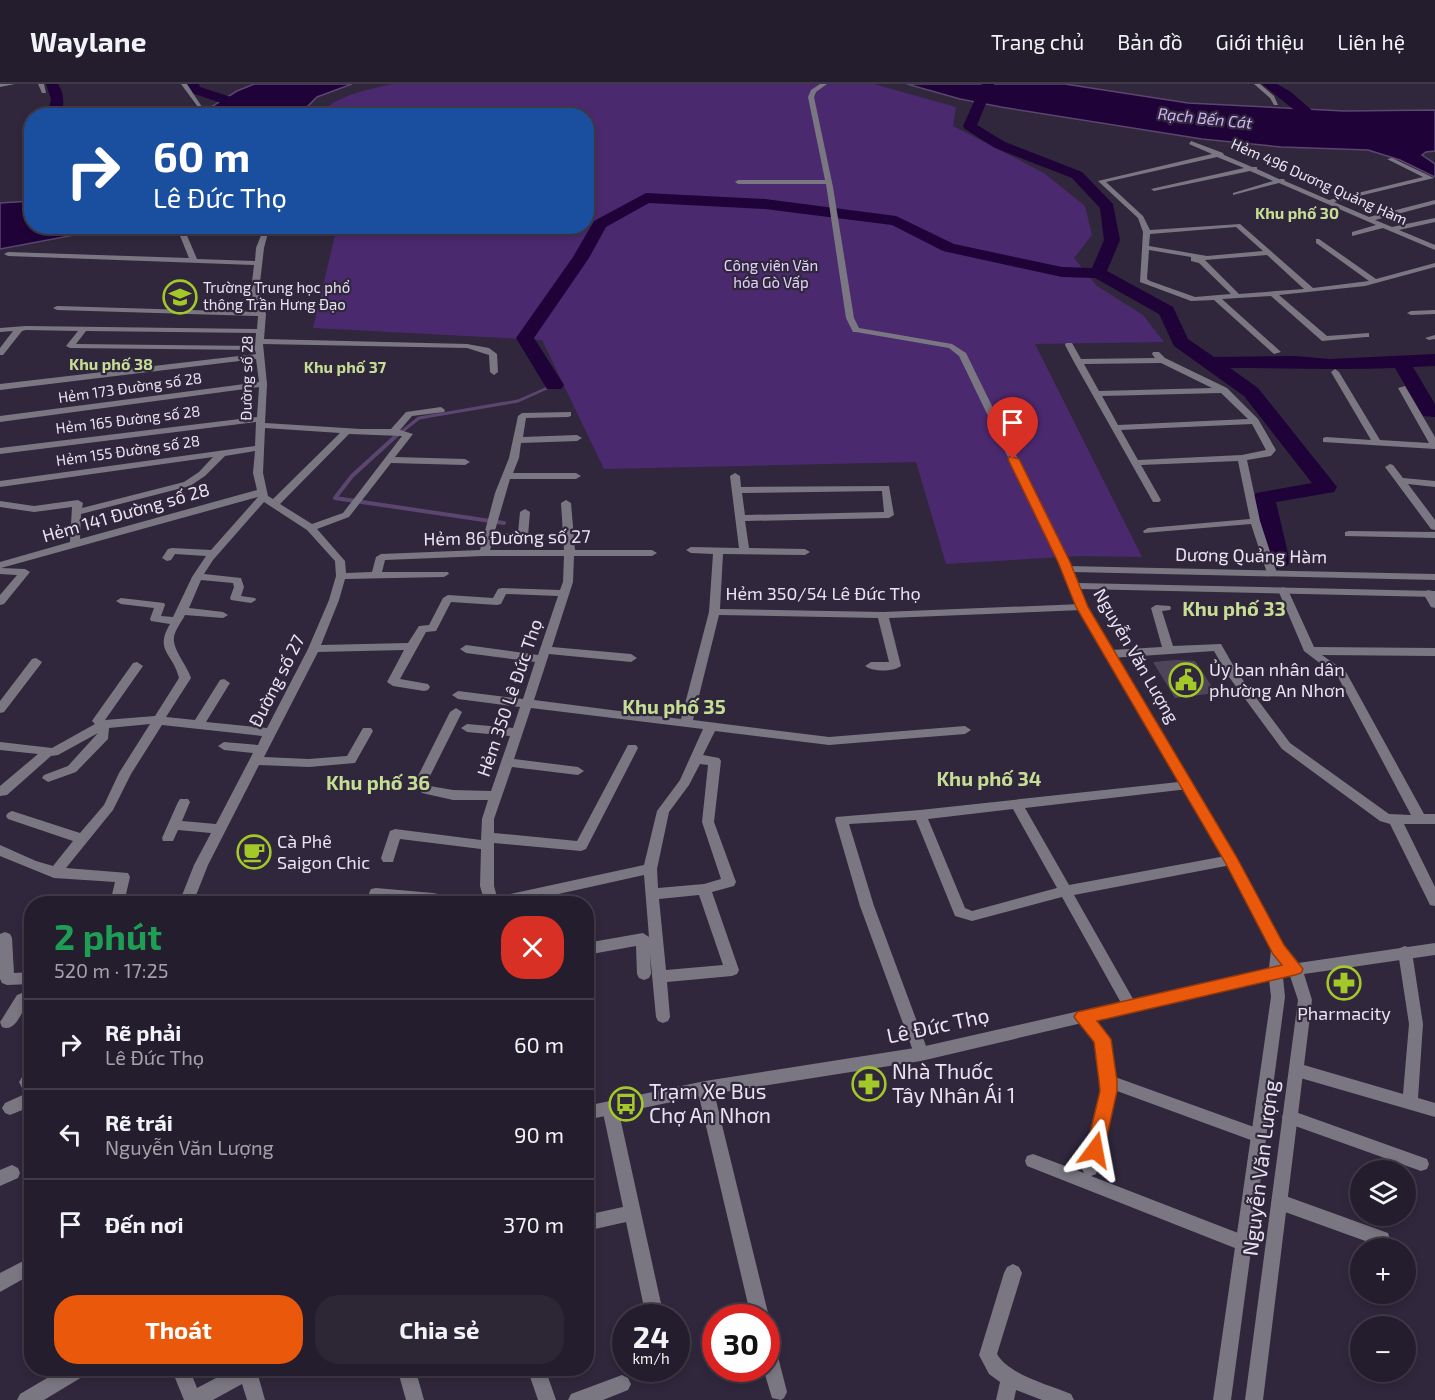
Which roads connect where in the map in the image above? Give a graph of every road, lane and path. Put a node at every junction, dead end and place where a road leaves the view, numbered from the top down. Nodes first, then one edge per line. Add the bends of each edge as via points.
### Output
1 (12, 84) edge
2 (41, 84) edge
3 (184, 84) edge
4 (824, 84) edge
5 (1257, 84) edge
6 (0, 85) edge
7 (44, 92) dead end
8 (1276, 105) dead end
9 (200, 106) dead end
10 (1191, 143) dead end
11 (1221, 154) junction
12 (1390, 159) dead end
13 (1255, 168) junction
14 (1432, 179) edge
15 (1282, 180) junction
16 (738, 182) dead end
17 (830, 185) junction
18 (1155, 189) dead end
19 (1235, 194) dead end
20 (1330, 201) junction
21 (1435, 202) edge
22 (1370, 219) junction
23 (1435, 220) edge
24 (1389, 227) junction
25 (1147, 232) junction
26 (182, 234) edge
27 (264, 234) edge
28 (1355, 234) dead end
29 (1319, 241) dead end
30 (1435, 248) edge
31 (1145, 249) junction
32 (1269, 253) junction
33 (8, 254) dead end
34 (1205, 259) junction
35 (194, 261) junction
36 (259, 263) junction
37 (1435, 265) edge
38 (1374, 281) junction
39 (1311, 291) junction
40 (1272, 294) junction
41 (1237, 296) junction
42 (1216, 298) junction
43 (57, 308) dead end
44 (1435, 312) edge
45 (1411, 313) dead end
46 (262, 314) junction
47 (20, 328) junction
48 (84, 329) junction
49 (0, 330) edge
50 (260, 332) junction
51 (1366, 335) dead end
52 (1068, 345) dead end
53 (260, 349) junction
54 (1277, 351) dead end
55 (0, 353) edge
56 (1078, 362) junction
57 (494, 372) dead end
58 (1335, 372) dead end
59 (263, 384) junction
60 (0, 387) edge
61 (1402, 388) dead end
62 (1224, 390) junction
63 (1096, 394) junction
64 (441, 410) dead end
65 (568, 414) dead end
66 (0, 419) edge
67 (1255, 421) junction
68 (260, 422) junction
69 (1115, 428) junction
70 (347, 431) junction
71 (394, 432) junction
72 (577, 438) dead end
73 (517, 440) junction
74 (1326, 440) dead end
75 (1377, 442) junction
76 (1435, 445) edge
77 (259, 448) junction
78 (0, 451) edge
79 (222, 453) junction
80 (1242, 458) junction
81 (390, 460) junction
82 (465, 462) dead end
83 (1135, 463) junction
84 (1390, 467) dead end
85 (507, 476) junction
86 (576, 476) dead end
87 (735, 476) dead end
88 (1401, 481) junction
89 (0, 484) edge
90 (1435, 484) edge
91 (737, 490) junction
92 (262, 495) junction
93 (1156, 500) dead end
94 (566, 503) dead end
95 (0, 504) edge
96 (274, 504) junction
97 (76, 512) junction
98 (525, 512) dead end
99 (740, 518) junction
100 (1255, 521) junction
101 (1435, 526) edge
102 (311, 528) junction
103 (1148, 531) dead end
104 (1349, 534) dead end
105 (1435, 535) edge
106 (488, 537) junction
107 (75, 544) junction
108 (691, 550) dead end
109 (718, 551) junction
110 (484, 552) junction
111 (744, 552) junction
112 (805, 552) dead end
113 (214, 553) junction
114 (569, 553) junction
115 (652, 553) dead end
116 (167, 558) dead end
117 (0, 565) edge
118 (1067, 569) junction
119 (0, 571) edge
120 (1272, 573) junction
121 (444, 574) dead end
122 (376, 575) junction
123 (341, 576) junction
124 (197, 577) junction
125 (1435, 577) edge
126 (1074, 586) junction
127 (1283, 590) junction
128 (564, 593) junction
129 (1432, 593) edge
130 (251, 600) dead end
131 (0, 602) edge
132 (121, 602) dead end
133 (1435, 605) edge
134 (1082, 607) junction
135 (1166, 608) dead end
136 (714, 612) junction
137 (224, 615) dead end
138 (883, 615) junction
139 (179, 616) junction
140 (411, 646) junction
141 (314, 649) junction
142 (466, 649) dead end
143 (1168, 649) junction
144 (1310, 651) junction
145 (1435, 652) edge
146 (544, 654) junction
147 (1111, 654) junction
148 (631, 658) dead end
149 (36, 662) dead end
150 (137, 666) dead end
151 (872, 666) dead end
152 (224, 683) dead end
153 (424, 687) dead end
154 (458, 695) dead end
155 (527, 704) junction
156 (0, 709) edge
157 (456, 712) dead end
158 (157, 720) junction
159 (686, 723) junction
160 (103, 725) junction
161 (197, 726) junction
162 (711, 726) junction
163 (467, 728) dead end
164 (367, 730) dead end
165 (965, 730) dead end
166 (271, 733) junction
167 (517, 733) junction
168 (0, 746) edge
169 (224, 746) dead end
170 (632, 748) dead end
171 (48, 752) junction
172 (259, 756) junction
173 (696, 759) junction
174 (507, 762) junction
175 (578, 771) dead end
176 (48, 778) dead end
177 (1188, 785) junction
178 (0, 791) edge
179 (496, 796) junction
180 (184, 802) dead end
181 (1016, 804) junction
182 (920, 815) junction
183 (12, 816) dead end
184 (1420, 819) junction
185 (1435, 819) edge
186 (1395, 820) junction
187 (174, 825) junction
188 (220, 829) junction
189 (168, 838) dead end
190 (83, 840) junction
191 (486, 841) junction
192 (0, 850) edge
193 (388, 858) dead end
194 (1231, 860) junction
195 (650, 869) junction
196 (54, 873) junction
197 (704, 889) junction
198 (1065, 891) junction
199 (376, 893) dead end
200 (652, 894) junction
201 (119, 896) edge
202 (189, 896) edge
203 (410, 896) edge
204 (491, 896) edge
205 (525, 896) edge
206 (1435, 901) edge
207 (5, 938) dead end
208 (594, 948) edge
209 (1435, 949) edge
210 (1278, 950) junction
211 (1405, 952) junction
212 (1295, 969) junction
213 (1275, 972) junction
214 (644, 974) dead end
215 (659, 977) junction
216 (24, 978) edge
217 (24, 999) edge
218 (1130, 1006) junction
219 (663, 1017) dead end
220 (1083, 1017) junction
221 (7, 1023) dead end
222 (921, 1054) junction
223 (1296, 1070) junction
224 (1108, 1081) junction
225 (705, 1088) junction
226 (24, 1102) edge
227 (1410, 1102) junction
228 (10, 1108) dead end
229 (610, 1108) junction
230 (1435, 1110) edge
231 (594, 1111) edge
232 (1290, 1117) junction
233 (1259, 1136) junction
234 (1033, 1161) dead end
235 (1421, 1164) dead end
236 (1090, 1169) dead end
237 (1280, 1202) junction
238 (632, 1213) junction
239 (594, 1221) edge
240 (1379, 1238) edge
241 (1245, 1244) junction
242 (24, 1268) edge
243 (1013, 1273) dead end
244 (0, 1283) edge
245 (652, 1304) edge
246 (757, 1304) edge
247 (67, 1376) edge
248 (183, 1376) edge
249 (239, 1376) edge
250 (249, 1376) edge
251 (408, 1376) edge
252 (539, 1376) edge
253 (1010, 1378) junction
254 (775, 1382) edge
255 (622, 1384) dead end
256 (778, 1392) dead end
257 (26, 1400) edge
258 (193, 1400) edge
259 (256, 1400) edge
260 (415, 1400) edge
261 (547, 1400) edge
262 (577, 1400) edge
263 (1005, 1400) edge
264 (1065, 1400) edge
265 (1222, 1400) edge
266 (1254, 1400) edge

1 - 6 street
2 - 7 street
3 - 9 street
4 - 17 street via 811,97
5 - 8 street
10 - 11 street, Hẻm 496 Dương Quảng Hàm
11 - 13 street, Hẻm 496 Dương Quảng Hàm
11 - 25 street via 1101,182 1141,217
12 - 14 street
13 - 15 street, Hẻm 496 Dương Quảng Hàm
13 - 18 street
14 - 20 street
15 - 19 street
15 - 20 street, Hẻm 496 Dương Quảng Hàm
16 - 17 street
17 - 118 street, Nguyễn Văn Lượng via 849,318 856,330 952,346 963,355
20 - 22 street, Hẻm 496 Dương Quảng Hàm
21 - 22 street
22 - 24 street, Hẻm 496 Dương Quảng Hàm
23 - 24 street
24 - 28 street
24 - 30 street, Hẻm 496 Dương Quảng Hàm
25 - 31 street
25 - 32 street via 1238,225
26 - 35 street
27 - 36 street, Đường số 28
29 - 38 street
31 - 34 street
31 - 42 street via 1143,280 1147,283 1194,299
32 - 34 street
32 - 39 street
33 - 35 street
34 - 41 street
35 - 36 street
36 - 46 street, Đường số 28 via 255,291
37 - 38 street
38 - 39 street
39 - 40 street
40 - 41 street
40 - 51 street via 1325,339
41 - 42 street
42 - 54 street
43 - 46 street
44 - 45 street
46 - 50 street, Đường số 28
47 - 48 street
47 - 49 street
47 - 55 street
48 - 50 street
48 - 53 street via 70,346
50 - 53 street, Đường số 28
52 - 56 street
53 - 57 street via 467,346 493,354
53 - 59 street, Đường số 28
53 - 60 street
56 - 62 street via 1159,357
56 - 63 street
58 - 75 street
59 - 66 street, Hẻm 173 Đường số 28
59 - 68 street, Đường số 28
61 - 76 street
62 - 63 street
62 - 67 street
63 - 69 street
64 - 71 street via 409,414
65 - 73 street via 522,416
67 - 69 street
67 - 80 street via 1270,453
68 - 70 street, Hẻm 165 Đường số 28
68 - 77 street, Đường số 28
68 - 78 street, Hẻm 165 Đường số 28
69 - 83 street
70 - 71 street, Hẻm 165 Đường số 28
70 - 96 street
71 - 81 street, Hẻm 165 Đường số 28 via 408,434
72 - 73 street
73 - 85 street
74 - 75 street
75 - 76 street
77 - 79 street, Hẻm 155 Đường số 28
77 - 92 street, Đường số 28
79 - 89 street, Hẻm 155 Đường số 28
79 - 97 street via 188,484
80 - 83 street
80 - 100 street
81 - 82 street
81 - 102 street via 346,515
83 - 93 street
84 - 88 street
85 - 86 street
85 - 106 street
87 - 91 street
88 - 90 street
88 - 101 street
91 - 99 street
91 - 99 street via 886,488 889,515
92 - 96 street
92 - 107 street, Hẻm 141 Đường số 28
92 - 113 street via 249,516
94 - 114 street, Hẻm 350 Lê Đức Thọ
95 - 97 street via 34,509 78,503
96 - 102 street
97 - 107 street
98 - 106 street via 523,536
99 - 111 street
100 - 103 street
100 - 120 street
102 - 123 street via 340,561
104 - 105 street
106 - 110 street
107 - 117 street, Hẻm 141 Đường số 28
108 - 109 street
109 - 111 street
109 - 136 street
110 - 114 street, Hẻm 86 Đường số 27
110 - 122 street, Hẻm 86 Đường số 27 via 381,557
111 - 112 street
113 - 116 street via 172,551
113 - 124 street
114 - 115 street, Hẻm 86 Đường số 27
114 - 128 street, Hẻm 350 Lê Đức Thọ
118 - 120 street, Dương Quảng Hàm
118 - 126 street, Nguyễn Văn Lượng
119 - 131 street via 25,572
120 - 125 street, Dương Quảng Hàm
121 - 122 street
122 - 123 street
123 - 141 street, Đường số 27
124 - 130 street via 237,580 235,598
124 - 139 street
126 - 127 street, Dương Quảng Hàm
126 - 134 street, Nguyễn Văn Lượng
127 - 129 street, Dương Quảng Hàm
127 - 144 street
128 - 140 street via 502,591 497,602 448,598 432,629 423,628
128 - 146 street, Hẻm 350 Lê Đức Thọ
129 - 133 street
132 - 139 street via 160,605 155,619
134 - 138 street, Hẻm 350/54 Lê Đức Thọ
134 - 147 street, Nguyễn Văn Lượng
135 - 143 street via 1156,608
136 - 138 street, Hẻm 350/54 Lê Đức Thọ
136 - 159 street, Hẻm 350/54 Lê Đức Thọ
137 - 139 street
138 - 151 street via 895,666
139 - 158 street via 168,636 185,678
140 - 141 street
140 - 153 street via 393,682
141 - 166 street, Đường số 27
142 - 146 street
143 - 147 street
143 - 186 street via 1218,647 1286,746 1385,818
144 - 145 street
144 - 184 street via 1342,675
146 - 148 street
146 - 155 street, Hẻm 350 Lê Đức Thọ
147 - 177 street, Nguyễn Văn Lượng
149 - 156 street
150 - 160 street via 98,721
152 - 161 street
154 - 155 street
155 - 159 street
155 - 167 street, Hẻm 350 Lê Đức Thọ
157 - 179 street via 422,784 426,790 453,795
158 - 160 street
158 - 161 street
158 - 190 street via 109,807
159 - 162 street
160 - 171 street via 54,753
160 - 176 street via 104,736 72,770
161 - 166 street
162 - 165 street via 829,741
162 - 173 street
163 - 167 street
164 - 172 street via 351,760 309,763
166 - 172 street, Đường số 27
167 - 174 street, Hẻm 350 Lê Đức Thọ
168 - 171 street
169 - 172 street
170 - 191 street via 581,846
171 - 178 street
172 - 188 street, Đường số 27
173 - 195 street via 686,782 663,811
173 - 197 street via 715,761 708,822 729,882
174 - 175 street
174 - 179 street, Hẻm 350 Lê Đức Thọ
177 - 181 street
177 - 194 street, Nguyễn Văn Lượng
179 - 191 street, Hẻm 350 Lê Đức Thọ
180 - 187 street
181 - 182 street
181 - 198 street
182 - 198 street via 964,915
182 - 222 street via 841,820 867,906
183 - 190 street
184 - 185 street
184 - 186 street
186 - 206 street
187 - 188 street
187 - 189 street
188 - 202 street, Đường số 27
190 - 196 street
191 - 193 street via 395,834
191 - 204 street, Hẻm 350 Lê Đức Thọ
192 - 196 street via 24,864
194 - 198 street
194 - 210 street, Nguyễn Văn Lượng
195 - 200 street
195 - 205 street
196 - 201 street via 123,877
197 - 200 street
197 - 215 street via 732,970
198 - 218 street
199 - 203 street
200 - 215 street
207 - 216 street via 7,979
208 - 214 street via 643,939
209 - 211 street, Lê Đức Thọ
210 - 212 street, Nguyễn Văn Lượng
210 - 213 street, Nguyễn Văn Lượng
211 - 212 street, Lê Đức Thọ
211 - 227 street via 1416,1024
212 - 213 street, Lê Đức Thọ
212 - 223 street, Nguyễn Văn Lượng via 1305,1000
213 - 218 street, Lê Đức Thọ
213 - 233 street, Nguyễn Văn Lượng via 1278,997
215 - 219 street
217 - 221 street
218 - 220 street, Lê Đức Thọ
220 - 222 street, Lê Đức Thọ
220 - 224 street via 1102,1039
222 - 225 street, Lê Đức Thọ
223 - 227 street
223 - 232 street, Nguyễn Văn Lượng
224 - 233 street
224 - 236 street
225 - 229 street, Lê Đức Thọ
225 - 246 street
226 - 228 street
227 - 230 street
229 - 231 street, Lê Đức Thọ
229 - 238 street
232 - 235 street
232 - 237 street, Nguyễn Văn Lượng
233 - 241 street, Nguyễn Văn Lượng
234 - 241 street
237 - 240 street
237 - 266 street, Nguyễn Văn Lượng
238 - 239 street
238 - 245 street
241 - 265 street, Nguyễn Văn Lượng
242 - 244 street
243 - 253 street via 988,1355 995,1368
247 - 257 street
248 - 258 street
249 - 258 street
250 - 259 street
251 - 260 street
252 - 261 street
253 - 263 street
253 - 264 street
254 - 256 street
255 - 262 street

